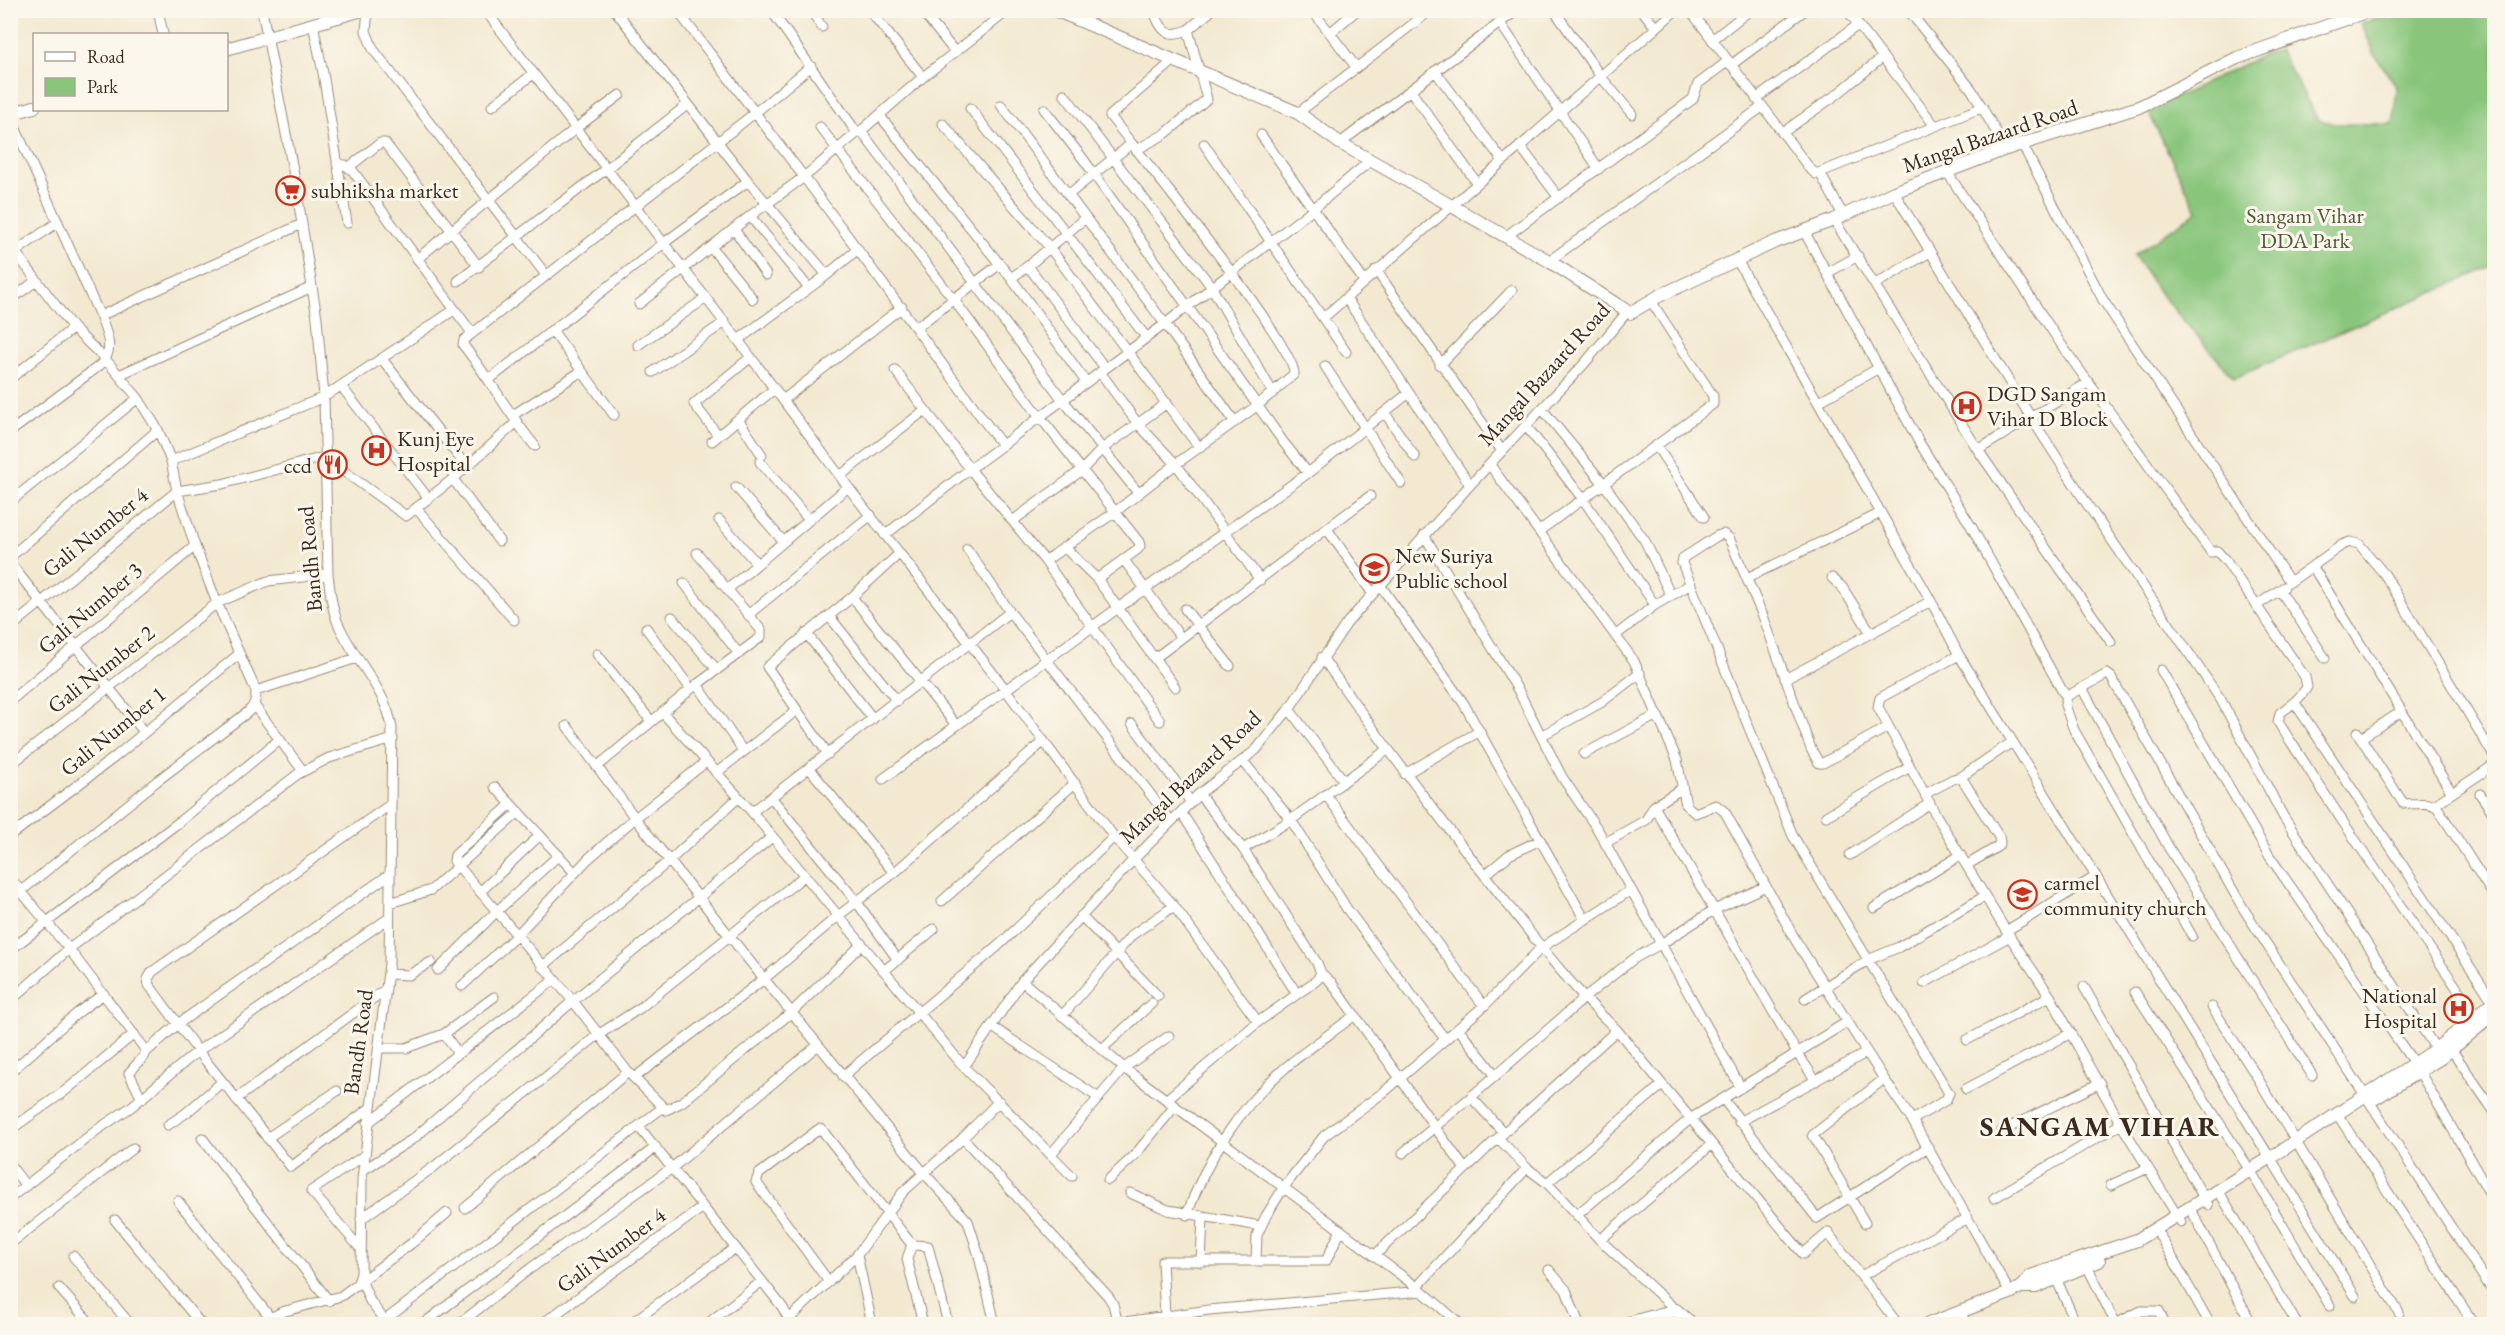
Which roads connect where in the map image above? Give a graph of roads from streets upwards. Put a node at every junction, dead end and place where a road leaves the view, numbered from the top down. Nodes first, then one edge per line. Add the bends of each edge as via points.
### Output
1 (158, 10) edge
2 (262, 10) edge
3 (362, 10) edge
4 (368, 10) edge
5 (485, 10) edge
6 (615, 10) edge
7 (677, 10) edge
8 (771, 10) edge
9 (811, 10) edge
10 (921, 10) edge
11 (1009, 10) edge
12 (1055, 10) edge
13 (1153, 10) edge
14 (1212, 10) edge
15 (1358, 10) edge
16 (1431, 10) edge
17 (1517, 10) edge
18 (1554, 10) edge
19 (1642, 10) edge
20 (1677, 10) edge
21 (1690, 10) edge
22 (1750, 10) edge
23 (1805, 10) edge
24 (1847, 10) edge
25 (1908, 10) edge
26 (2371, 10) edge
27 (2381, 10) edge
28 (870, 11) edge
29 (1316, 15) dead end
30 (1500, 23) junction
31 (312, 24) junction
32 (1858, 25) junction
33 (822, 27) dead end
34 (1656, 28) junction
35 (1188, 30) junction
36 (163, 33) edge
37 (1330, 33) junction
38 (266, 38) junction
39 (1712, 40) junction
40 (228, 48) edge
41 (955, 52) junction
42 (1883, 57) junction
43 (1173, 60) junction
44 (1729, 63) junction
45 (811, 66) junction
46 (1356, 67) junction
47 (1198, 69) junction
48 (1436, 71) junction
49 (533, 74) junction
50 (923, 77) junction
51 (1601, 77) junction
52 (1410, 90) junction
53 (1064, 94) dead end
54 (620, 95) dead end
55 (1759, 103) junction
56 (687, 105) junction
57 (1001, 105) dead end
58 (33, 106) edge
59 (492, 106) dead end
60 (1983, 107) junction
61 (2139, 107) junction
62 (970, 108) dead end
63 (1044, 109) dead end
64 (756, 112) junction
65 (1560, 112) junction
66 (1298, 113) junction
67 (1632, 114) dead end
68 (10, 115) edge
69 (880, 116) junction
70 (943, 124) dead end
71 (1935, 126) junction
72 (820, 127) dead end
73 (575, 129) junction
74 (859, 132) junction
75 (1782, 133) junction
76 (1261, 135) dead end
77 (716, 143) junction
78 (1340, 143) junction
79 (1204, 144) dead end
80 (2022, 144) junction
81 (1520, 146) junction
82 (1133, 147) junction
83 (837, 148) junction
84 (2006, 149) junction
85 (1113, 158) junction
86 (1371, 160) junction
87 (1503, 161) junction
88 (337, 164) junction
89 (349, 167) junction
90 (606, 169) junction
91 (1599, 169) junction
92 (1947, 172) junction
93 (1820, 173) junction
94 (1094, 174) junction
95 (804, 177) junction
96 (748, 181) junction
97 (1477, 183) junction
98 (1894, 192) junction
99 (1068, 195) junction
100 (1559, 198) junction
101 (487, 200) junction
102 (767, 203) junction
103 (1450, 206) junction
104 (635, 207) junction
105 (1313, 209) junction
106 (750, 216) junction
107 (1085, 218) junction
108 (1838, 218) junction
109 (58, 222) junction
110 (347, 223) dead end
111 (302, 224) junction
112 (734, 229) junction
113 (453, 230) junction
114 (1804, 231) junction
115 (1067, 233) junction
116 (517, 237) junction
117 (1505, 237) junction
118 (1272, 240) junction
119 (664, 243) junction
120 (711, 247) junction
121 (1050, 248) junction
122 (858, 249) junction
123 (12, 250) edge
124 (1930, 252) junction
125 (1858, 256) junction
126 (417, 259) junction
127 (1737, 260) junction
128 (1549, 261) junction
129 (1000, 264) junction
130 (1028, 266) junction
131 (479, 267) junction
132 (683, 269) junction
133 (1376, 270) junction
134 (1230, 271) junction
135 (1827, 273) junction
136 (546, 275) junction
137 (766, 275) dead end
138 (827, 275) junction
139 (1011, 278) junction
140 (36, 280) junction
141 (458, 281) dead end
142 (1364, 281) junction
143 (977, 284) junction
144 (1875, 284) junction
145 (1211, 286) junction
146 (312, 287) junction
147 (808, 288) junction
148 (1512, 290) dead end
149 (706, 298) junction
150 (1346, 298) junction
151 (753, 299) dead end
152 (10, 300) edge
153 (954, 300) junction
154 (1651, 301) junction
155 (639, 304) dead end
156 (1187, 305) junction
157 (902, 307) junction
158 (454, 310) junction
159 (1627, 312) junction
160 (100, 316) junction
161 (1323, 318) junction
162 (725, 322) junction
163 (1165, 324) junction
164 (916, 327) junction
165 (73, 328) junction
166 (552, 330) junction
167 (472, 333) junction
168 (1146, 337) junction
169 (738, 340) junction
170 (638, 345) dead end
171 (1128, 350) junction
172 (1346, 352) dead end
173 (751, 357) junction
174 (382, 359) junction
175 (106, 360) junction
176 (1440, 365) junction
177 (1325, 366) dead end
178 (1879, 368) junction
179 (896, 370) dead end
180 (1102, 370) junction
181 (582, 371) junction
182 (653, 372) dead end
183 (119, 375) junction
184 (10, 379) edge
185 (490, 379) junction
186 (1086, 382) junction
187 (2089, 382) junction
188 (341, 386) junction
189 (774, 389) junction
190 (1274, 393) junction
191 (1409, 393) junction
192 (324, 397) junction
193 (138, 398) junction
194 (783, 400) junction
195 (1063, 400) junction
196 (1818, 402) junction
197 (1167, 403) junction
198 (1258, 405) junction
199 (1542, 409) junction
200 (925, 410) junction
201 (1385, 413) junction
202 (614, 415) dead end
203 (2030, 416) junction
204 (1040, 417) junction
205 (515, 418) junction
206 (738, 419) junction
207 (1235, 422) junction
208 (1138, 424) junction
209 (1526, 426) junction
210 (1364, 429) junction
211 (158, 430) junction
212 (10, 432) edge
213 (1002, 445) junction
214 (535, 446) dead end
215 (1199, 447) junction
216 (1657, 447) junction
217 (1102, 448) junction
218 (1978, 450) junction
219 (1503, 451) junction
220 (324, 457) junction
221 (1415, 457) dead end
222 (171, 461) junction
223 (1176, 464) junction
224 (1490, 465) junction
225 (466, 466) junction
226 (970, 469) junction
227 (1082, 470) junction
228 (1308, 473) junction
229 (840, 476) junction
230 (453, 479) junction
231 (1401, 483) dead end
232 (1604, 484) junction
233 (1470, 485) junction
234 (736, 487) dead end
235 (848, 487) junction
236 (177, 491) junction
237 (1139, 494) junction
238 (1370, 496) dead end
239 (428, 498) junction
240 (1583, 499) junction
241 (10, 502) edge
242 (416, 508) junction
243 (1116, 512) junction
244 (1881, 513) junction
245 (870, 515) junction
246 (1704, 517) dead end
247 (719, 520) dead end
248 (809, 520) junction
249 (1014, 520) junction
250 (1327, 529) junction
251 (1539, 531) junction
252 (1225, 532) junction
253 (885, 535) junction
254 (1424, 536) junction
255 (499, 541) dead end
256 (783, 541) junction
257 (195, 546) junction
258 (1064, 547) junction
259 (967, 549) dead end
260 (697, 553) dead end
261 (900, 553) junction
262 (10, 557) edge
263 (1124, 560) junction
264 (1044, 561) junction
265 (10, 562) edge
266 (757, 564) junction
267 (2313, 567) junction
268 (328, 574) junction
269 (1747, 578) junction
270 (1833, 578) dead end
271 (1097, 579) junction
272 (1260, 580) junction
273 (2290, 582) junction
274 (684, 583) dead end
275 (1691, 584) junction
276 (1380, 585) junction
277 (728, 589) junction
278 (1146, 589) junction
279 (2280, 590) junction
280 (1373, 594) junction
281 (1671, 596) junction
282 (852, 597) junction
283 (1931, 601) junction
284 (41, 602) junction
285 (217, 603) junction
286 (1655, 605) junction
287 (2256, 606) junction
288 (1118, 608) junction
289 (1185, 609) dead end
290 (1010, 612) junction
291 (748, 614) junction
292 (672, 616) dead end
293 (829, 616) junction
294 (514, 620) dead end
295 (1197, 626) junction
296 (10, 628) edge
297 (645, 628) dead end
298 (1091, 628) junction
299 (806, 633) junction
300 (1871, 633) junction
301 (1616, 635) junction
302 (1181, 638) junction
303 (2111, 642) dead end
304 (969, 644) junction
305 (76, 645) junction
306 (239, 654) junction
307 (597, 654) dead end
308 (739, 654) junction
309 (1959, 655) junction
310 (1322, 657) junction
311 (357, 658) junction
312 (1155, 658) junction
313 (2325, 658) dead end
314 (1047, 660) junction
315 (1230, 666) dead end
316 (717, 670) junction
317 (2161, 670) dead end
318 (1640, 673) junction
319 (1785, 679) junction
320 (921, 682) junction
321 (694, 687) junction
322 (1175, 687) dead end
323 (109, 688) junction
324 (2082, 688) junction
325 (1006, 690) junction
326 (256, 691) junction
327 (2067, 696) junction
328 (897, 700) junction
329 (10, 701) edge
330 (2295, 703) junction
331 (254, 705) junction
332 (1289, 709) junction
333 (796, 711) junction
334 (2402, 711) junction
335 (662, 712) junction
336 (1657, 715) junction
337 (873, 719) junction
338 (651, 721) junction
339 (1160, 721) dead end
340 (1132, 724) dead end
341 (956, 725) junction
342 (567, 726) dead end
343 (1888, 727) junction
344 (1480, 731) junction
345 (144, 732) junction
346 (1542, 736) junction
347 (280, 739) junction
348 (393, 739) junction
349 (1044, 741) junction
350 (2012, 742) junction
351 (1387, 750) junction
352 (743, 751) junction
353 (828, 754) junction
354 (1584, 754) dead end
355 (2494, 756) edge
356 (1243, 761) junction
357 (706, 762) junction
358 (10, 765) edge
359 (2494, 765) edge
360 (598, 766) junction
361 (1910, 767) junction
362 (810, 769) junction
363 (303, 771) junction
364 (716, 773) junction
365 (1405, 774) junction
366 (1961, 777) junction
367 (883, 779) dead end
368 (1344, 781) junction
369 (1076, 783) junction
370 (495, 787) dead end
371 (1681, 789) junction
372 (2452, 793) junction
373 (1199, 794) junction
374 (1925, 794) junction
375 (2480, 794) dead end
376 (1326, 795) junction
377 (771, 797) junction
378 (738, 798) junction
379 (1191, 801) junction
380 (1930, 803) junction
381 (392, 804) junction
382 (511, 804) junction
383 (2433, 805) junction
384 (1654, 806) junction
385 (519, 812) junction
386 (752, 812) junction
387 (1181, 812) junction
388 (2494, 814) edge
389 (1826, 816) dead end
390 (635, 818) junction
391 (1291, 820) junction
392 (1171, 821) junction
393 (10, 836) edge
394 (540, 836) junction
395 (772, 837) junction
396 (1114, 837) junction
397 (1540, 840) junction
398 (1605, 843) junction
399 (1243, 849) junction
400 (560, 855) junction
401 (1850, 855) dead end
402 (1962, 855) junction
403 (1134, 859) junction
404 (669, 861) junction
405 (1967, 865) junction
406 (459, 867) junction
407 (575, 873) junction
408 (894, 873) junction
409 (390, 874) junction
410 (1485, 875) junction
411 (804, 876) junction
412 (2095, 877) junction
413 (10, 878) edge
414 (1766, 886) junction
415 (1631, 890) junction
416 (22, 891) junction
417 (480, 891) junction
418 (1985, 896) junction
419 (2494, 896) edge
420 (699, 897) junction
421 (10, 900) edge
422 (856, 901) junction
423 (942, 901) dead end
424 (390, 903) junction
425 (1174, 906) junction
426 (1874, 908) dead end
427 (1714, 910) junction
428 (497, 911) junction
429 (838, 916) junction
430 (1081, 916) junction
431 (389, 918) junction
432 (1585, 920) junction
433 (47, 922) junction
434 (934, 928) dead end
435 (2008, 933) junction
436 (516, 936) junction
437 (730, 936) junction
438 (2192, 936) dead end
439 (1661, 944) junction
440 (861, 945) junction
441 (1541, 948) junction
442 (69, 949) junction
443 (10, 951) edge
444 (1118, 951) junction
445 (898, 960) junction
446 (1868, 960) junction
447 (431, 962) dead end
448 (542, 967) junction
449 (438, 970) dead end
450 (884, 971) junction
451 (388, 974) junction
452 (1322, 974) junction
453 (764, 979) junction
454 (554, 980) junction
455 (1022, 981) junction
456 (1924, 983) dead end
457 (462, 986) dead end
458 (1825, 987) junction
459 (2084, 987) dead end
460 (386, 989) junction
461 (2135, 992) dead end
462 (104, 994) junction
463 (1297, 994) junction
464 (2050, 996) junction
465 (494, 997) dead end
466 (1584, 999) junction
467 (1805, 999) dead end
468 (10, 1001) edge
469 (573, 1001) junction
470 (2494, 1002) edge
471 (1484, 1006) junction
472 (2212, 1007) dead end
473 (792, 1012) junction
474 (918, 1013) junction
475 (2494, 1014) edge
476 (1355, 1015) junction
477 (1062, 1016) junction
478 (2479, 1021) junction
479 (1258, 1022) junction
480 (1847, 1022) junction
481 (178, 1024) junction
482 (991, 1026) junction
483 (1458, 1028) junction
484 (1617, 1030) junction
485 (2071, 1033) junction
486 (134, 1034) junction
487 (444, 1034) junction
488 (598, 1035) junction
489 (1169, 1036) dead end
490 (1445, 1039) junction
491 (1967, 1041) dead end
492 (818, 1045) junction
493 (379, 1048) junction
494 (1102, 1049) junction
495 (2436, 1049) junction
496 (2451, 1049) junction
497 (198, 1051) junction
498 (146, 1052) junction
499 (458, 1053) junction
500 (1797, 1053) junction
501 (1866, 1053) junction
502 (964, 1067) junction
503 (2416, 1067) junction
504 (1124, 1068) junction
505 (10, 1072) edge
506 (631, 1075) junction
507 (2312, 1075) dead end
508 (843, 1076) junction
509 (1496, 1076) junction
510 (1400, 1078) junction
511 (1884, 1079) junction
512 (1816, 1081) junction
513 (222, 1082) junction
514 (2100, 1083) junction
515 (1662, 1085) junction
516 (1741, 1088) junction
517 (1966, 1089) dead end
518 (337, 1091) dead end
519 (2494, 1092) edge
520 (1471, 1097) junction
521 (1099, 1098) junction
522 (142, 1099) junction
523 (236, 1099) junction
524 (1723, 1099) junction
525 (2486, 1099) junction
526 (2366, 1100) junction
527 (999, 1101) junction
528 (1171, 1103) junction
529 (370, 1108) junction
530 (662, 1108) junction
531 (2494, 1111) edge
532 (1690, 1119) junction
533 (1912, 1120) junction
534 (2341, 1120) junction
535 (1739, 1122) junction
536 (368, 1123) junction
537 (2121, 1124) junction
538 (168, 1125) dead end
539 (639, 1127) junction
540 (1434, 1128) junction
541 (10, 1130) edge
542 (2002, 1131) dead end
543 (1501, 1135) junction
544 (202, 1138) dead end
545 (267, 1138) junction
546 (963, 1138) junction
547 (1221, 1143) junction
548 (2298, 1144) junction
549 (1710, 1145) junction
550 (656, 1147) junction
551 (1928, 1147) junction
552 (133, 1148) dead end
553 (1403, 1153) dead end
554 (1051, 1154) junction
555 (365, 1155) junction
556 (2272, 1160) junction
557 (10, 1165) edge
558 (672, 1168) junction
559 (1527, 1168) junction
560 (2148, 1168) junction
561 (1465, 1169) junction
562 (363, 1170) junction
563 (2251, 1172) junction
564 (924, 1173) junction
565 (1072, 1176) dead end
566 (1108, 1180) dead end
567 (1547, 1184) junction
568 (2111, 1185) dead end
569 (26, 1186) junction
570 (1284, 1187) junction
571 (1130, 1193) dead end
572 (2221, 1195) junction
573 (10, 1198) edge
574 (1849, 1198) junction
575 (1995, 1198) dead end
576 (178, 1201) dead end
577 (2494, 1201) edge
578 (2206, 1202) junction
579 (703, 1207) junction
580 (465, 1208) dead end
581 (888, 1212) junction
582 (447, 1213) dead end
583 (1578, 1214) junction
584 (1187, 1215) junction
585 (2194, 1215) junction
586 (1203, 1217) junction
587 (1817, 1218) junction
588 (1968, 1218) junction
589 (361, 1219) junction
590 (2179, 1219) junction
591 (115, 1220) dead end
592 (1865, 1223) dead end
593 (1260, 1226) junction
594 (1341, 1230) junction
595 (1828, 1233) junction
596 (2160, 1236) junction
597 (1600, 1240) junction
598 (10, 1244) edge
599 (912, 1244) junction
600 (360, 1248) junction
601 (735, 1248) junction
602 (857, 1255) junction
603 (73, 1256) dead end
604 (1374, 1256) junction
605 (1256, 1260) junction
606 (1201, 1262) junction
607 (2087, 1266) junction
608 (1549, 1270) dead end
609 (1861, 1276) junction
610 (2056, 1278) junction
611 (762, 1281) junction
612 (830, 1282) junction
613 (359, 1284) junction
614 (59, 1288) dead end
615 (1419, 1289) junction
616 (2016, 1290) junction
617 (2494, 1293) edge
618 (2355, 1296) dead end
619 (329, 1301) junction
620 (2330, 1306) dead end
621 (1676, 1310) junction
622 (2399, 1313) dead end
623 (1165, 1316) junction
624 (270, 1317) junction
625 (1964, 1319) edge
626 (384, 1323) edge
627 (788, 1323) edge
628 (91, 1324) edge
629 (130, 1324) edge
630 (201, 1324) edge
631 (259, 1324) edge
632 (423, 1324) edge
633 (459, 1324) edge
634 (542, 1324) edge
635 (630, 1324) edge
636 (707, 1324) edge
637 (872, 1324) edge
638 (923, 1324) edge
639 (948, 1324) edge
640 (995, 1324) edge
641 (1116, 1324) edge
642 (1460, 1324) edge
643 (1579, 1324) edge
644 (1625, 1324) edge
645 (1692, 1324) edge
646 (1898, 1324) edge
647 (1928, 1324) edge
648 (2076, 1324) edge
649 (2116, 1324) edge
650 (2165, 1324) edge
651 (2210, 1324) edge
652 (2252, 1324) edge
653 (2297, 1324) edge
654 (2474, 1324) edge

1 - 36 street
2 - 38 street, Bandh Road
3 - 31 street
4 - 101 street via 366,31 373,49
5 - 49 street
6 - 56 street
7 - 64 street
8 - 45 street
9 - 33 street
10 - 41 street
11 - 41 street
12 - 43 street
13 - 35 street via 1168,34
14 - 35 street
15 - 37 street
16 - 46 street
17 - 30 street
18 - 51 street
19 - 34 street
20 - 34 street
21 - 39 street
22 - 39 street
23 - 44 street
24 - 32 street
25 - 60 street
26 - 61 street, Mangal Bazaard Road via 2237,58
27 - 61 street via 2241,61
28 - 50 street
29 - 37 street
30 - 48 street
30 - 65 street
31 - 38 street
31 - 88 street
32 - 42 street
32 - 55 street
34 - 51 street
35 - 47 street
37 - 46 street
38 - 40 street
38 - 111 street, Bandh Road
39 - 44 street
41 - 50 street
42 - 71 street
42 - 75 street
43 - 47 street
43 - 82 street via 1110,116
44 - 55 street
44 - 91 street via 1698,84 1693,99
45 - 64 street
45 - 74 street
46 - 66 street
47 - 66 street
47 - 82 street via 1207,99 1165,134
48 - 52 street
48 - 87 street
49 - 59 street
49 - 73 street
50 - 69 street
51 - 65 street
51 - 67 street
52 - 78 street
52 - 97 street
53 - 85 street
54 - 73 street
55 - 75 street
55 - 128 street
56 - 77 street
56 - 90 street
57 - 99 street
58 - 68 street
60 - 71 street
60 - 84 street
61 - 80 street, Mangal Bazaard Road
62 - 115 street
63 - 94 street
64 - 77 street
64 - 95 street
65 - 81 street
65 - 91 street
66 - 78 street
68 - 109 street
69 - 74 street
69 - 129 street
70 - 121 street
71 - 93 street
72 - 83 street
73 - 90 street
73 - 101 street
74 - 83 street
74 - 143 street
75 - 93 street via 1813,173
76 - 105 street
77 - 96 street
77 - 104 street
78 - 86 street
79 - 118 street
80 - 84 street, Mangal Bazaard Road
80 - 273 street via 2103,300
81 - 87 street
81 - 100 street
82 - 85 street
82 - 134 street
83 - 95 street
83 - 153 street
84 - 92 street, Mangal Bazaard Road
85 - 94 street
85 - 145 street
86 - 103 street
86 - 105 street
87 - 97 street
88 - 89 street
88 - 110 street
89 - 113 street via 385,143
89 - 126 street
90 - 104 street
90 - 116 street
91 - 100 street
92 - 98 street, Mangal Bazaard Road
92 - 187 street via 2019,284
93 - 108 street
94 - 99 street
94 - 156 street
95 - 102 street
95 - 122 street
96 - 102 street
96 - 119 street
97 - 103 street
98 - 108 street, Mangal Bazaard Road
98 - 124 street
99 - 107 street
100 - 117 street
101 - 113 street
101 - 116 street
102 - 106 street
102 - 138 street
103 - 117 street
103 - 133 street
104 - 119 street
104 - 136 street
105 - 118 street
105 - 142 street
106 - 112 street
106 - 147 street
107 - 115 street
107 - 163 street
108 - 114 street, Mangal Bazaard Road
108 - 125 street
109 - 123 street
109 - 160 street
111 - 146 street, Bandh Road
111 - 160 street
112 - 120 street
112 - 137 street
113 - 126 street
113 - 131 street
114 - 127 street, Mangal Bazaard Road
114 - 135 street
115 - 121 street
115 - 168 street
116 - 131 street
116 - 136 street
117 - 128 street
118 - 134 street
118 - 161 street
119 - 132 street
119 - 166 street
120 - 132 street
120 - 151 street
121 - 130 street
121 - 171 street
122 - 138 street
122 - 157 street
123 - 140 street
124 - 144 street
124 - 203 street
125 - 135 street
125 - 144 street
126 - 158 street
127 - 154 street, Mangal Bazaard Road
127 - 196 street
128 - 159 street
129 - 139 street
129 - 143 street
130 - 139 street
130 - 180 street
131 - 141 street
132 - 149 street
132 - 155 street
133 - 142 street
133 - 176 street
134 - 145 street
134 - 190 street via 1295,367 1291,379
135 - 178 street
136 - 167 street
138 - 147 street
139 - 186 street
140 - 152 street
140 - 165 street
142 - 150 street
143 - 153 street
143 - 195 street
144 - 218 street
145 - 156 street
145 - 190 street
146 - 183 street
146 - 192 street, Bandh Road
147 - 169 street
148 - 176 street
149 - 162 street
149 - 170 street
150 - 161 street
150 - 191 street
153 - 164 street
153 - 204 street
154 - 159 street, Mangal Bazaard Road
154 - 216 street via 1714,399 1712,407
156 - 163 street
156 - 198 street
157 - 164 street
157 - 194 street
158 - 167 street
158 - 174 street
159 - 199 street, Mangal Bazaard Road
160 - 175 street via 110,347
161 - 172 street
162 - 169 street
162 - 182 street
163 - 168 street
163 - 207 street
164 - 213 street
165 - 175 street
165 - 184 street
166 - 181 street
166 - 185 street
167 - 185 street via 463,345
168 - 171 street
169 - 173 street
171 - 180 street
171 - 197 street
173 - 189 street
173 - 206 street via 694,404 715,438
174 - 188 street
174 - 225 street
175 - 183 street
175 - 212 street
176 - 219 street
177 - 210 street
178 - 196 street
178 - 327 street
179 - 200 street
180 - 186 street
180 - 208 street
181 - 202 street
181 - 205 street
183 - 193 street
185 - 205 street
186 - 195 street
187 - 203 street
187 - 287 street via 2211,552 2217,551 2226,561
188 - 192 street
188 - 239 street
189 - 194 street
189 - 206 street
190 - 198 street
191 - 201 street
191 - 233 street
192 - 220 street, Bandh Road
192 - 222 street
193 - 211 street
193 - 241 street
194 - 229 street
195 - 204 street
195 - 217 street
196 - 244 street
197 - 208 street
197 - 215 street
198 - 207 street
198 - 228 street
199 - 209 street, Mangal Bazaard Road
199 - 232 street
200 - 226 street
200 - 229 street
201 - 210 street
201 - 221 street
203 - 218 street
203 - 495 street via 2221,700 2283,816
204 - 213 street
204 - 227 street
205 - 214 street
205 - 225 street
206 - 248 street via 761,459
207 - 215 street
208 - 217 street
208 - 223 street
209 - 219 street, Mangal Bazaard Road
209 - 240 street
210 - 228 street
210 - 231 street
211 - 222 street
211 - 262 street
213 - 226 street
215 - 223 street
216 - 232 street
216 - 246 street
217 - 227 street
217 - 237 street
218 - 303 street
219 - 224 street, Mangal Bazaard Road
220 - 236 street via 222,484
220 - 242 street via 405,516
220 - 268 street, Bandh Road
222 - 236 street
223 - 237 street
223 - 252 street
224 - 233 street, Mangal Bazaard Road
224 - 251 street
225 - 230 street
226 - 249 street
226 - 253 street
227 - 243 street
227 - 249 street
228 - 252 street
229 - 235 street
230 - 239 street
230 - 255 street
232 - 240 street
232 - 281 street via 1645,541
233 - 254 street, Mangal Bazaard Road
234 - 256 street
235 - 245 street
235 - 248 street
236 - 257 street
236 - 284 street, Gali Number 4
237 - 243 street
238 - 250 street
239 - 242 street
240 - 251 street
240 - 286 street
242 - 294 street
243 - 258 street
243 - 263 street via 1140,546
244 - 269 street
244 - 283 street
245 - 253 street
245 - 291 street
247 - 266 street
248 - 256 street
249 - 264 street
250 - 272 street
250 - 280 street
251 - 301 street
252 - 272 street
252 - 278 street
253 - 261 street
254 - 276 street, Mangal Bazaard Road
254 - 346 street via 1491,643
256 - 266 street
257 - 285 street
257 - 305 street, Gali Number 3
258 - 264 street
258 - 271 street
259 - 290 street
260 - 277 street
261 - 282 street
261 - 304 street
263 - 271 street
263 - 278 street
264 - 298 street
265 - 284 street
266 - 277 street
267 - 273 street
267 - 334 street
267 - 355 street via 2350,542 2365,549 2385,574
268 - 285 street, Gali Number 2 via 268,581
268 - 311 street, Bandh Road via 334,614
269 - 275 street via 1729,538 1723,534 1683,558
269 - 319 street
270 - 300 street
271 - 288 street
272 - 295 street
273 - 279 street
274 - 308 street
275 - 281 street
275 - 446 street via 1793,836
276 - 280 street, Mangal Bazaard Road
276 - 344 street
277 - 291 street
278 - 288 street
278 - 302 street
279 - 287 street
279 - 313 street
280 - 310 street, Mangal Bazaard Road
281 - 286 street
282 - 293 street
282 - 320 street
283 - 300 street
283 - 309 street
284 - 296 street, Gali Number 4
284 - 305 street
285 - 306 street
285 - 323 street, Gali Number 2
286 - 301 street
287 - 330 street via 2305,677 2307,687
288 - 298 street
288 - 312 street
289 - 295 street
290 - 304 street
290 - 314 street
291 - 308 street via 762,633 759,640
292 - 316 street
293 - 299 street
293 - 328 street
295 - 302 street
295 - 315 street
297 - 321 street
298 - 314 street
298 - 339 street
299 - 333 street via 767,667
299 - 337 street
300 - 319 street
301 - 318 street
302 - 312 street
304 - 320 street
304 - 325 street
305 - 323 street
305 - 329 street, Gali Number 3
306 - 326 street
306 - 345 street, Gali Number 1
307 - 338 street
308 - 316 street
309 - 343 street via 1878,699
309 - 350 street
310 - 332 street, Mangal Bazaard Road
310 - 351 street
311 - 326 street
311 - 348 street, Bandh Road via 389,710
312 - 322 street
314 - 325 street
314 - 392 street
316 - 321 street
317 - 503 street via 2270,857
318 - 336 street
318 - 346 street via 1602,702
319 - 343 street via 1819,763
320 - 328 street
320 - 341 street
321 - 335 street
321 - 352 street
323 - 345 street
323 - 358 street, Gali Number 2
324 - 327 street
324 - 507 street via 2169,848
324 - 526 street via 2100,676 2111,677 2243,908
325 - 341 street
325 - 349 street
326 - 331 street
327 - 438 street via 2065,705 2074,730
328 - 337 street
330 - 470 street
330 - 478 street via 2277,716 2278,722
331 - 347 street
331 - 416 street
332 - 356 street, Mangal Bazaard Road
332 - 368 street
333 - 352 street
333 - 353 street
334 - 372 street
334 - 383 street via 2359,735 2403,803
335 - 338 street
335 - 357 street
336 - 354 street
336 - 371 street via 1677,760
337 - 353 street
338 - 360 street
340 - 379 street
341 - 367 street
342 - 360 street
343 - 361 street
344 - 365 street
344 - 397 street
345 - 393 street, Gali Number 1
346 - 398 street via 1562,777
347 - 363 street
347 - 433 street
348 - 363 street via 342,753
348 - 381 street, Bandh Road
349 - 369 street
349 - 408 street
350 - 366 street
350 - 412 street
351 - 365 street
351 - 368 street
352 - 364 street
353 - 362 street
356 - 373 street, Mangal Bazaard Road
356 - 391 street
357 - 364 street
357 - 390 street
359 - 372 street
360 - 390 street
361 - 374 street
361 - 389 street
362 - 377 street
362 - 408 street
363 - 442 street
364 - 378 street
365 - 410 street
366 - 374 street
366 - 405 street via 2000,843
368 - 376 street
369 - 396 street
369 - 423 street
370 - 382 street
371 - 384 street
371 - 414 street via 1693,812 1716,805 1723,810
372 - 383 street
373 - 379 street, Mangal Bazaard Road
373 - 399 street
374 - 380 street
375 - 388 street
376 - 391 street
376 - 471 street
377 - 386 street
377 - 422 street
378 - 386 street
378 - 404 street
379 - 387 street, Mangal Bazaard Road
380 - 401 street
380 - 402 street
381 - 409 street, Bandh Road
381 - 481 street via 152,972 149,985
382 - 385 street
382 - 406 street via 454,856
383 - 419 street
384 - 398 street via 1646,820
384 - 427 street
385 - 394 street
385 - 406 street
386 - 395 street
387 - 392 street, Mangal Bazaard Road
387 - 463 street
390 - 404 street
390 - 407 street
391 - 399 street
391 - 490 street via 1347,909
392 - 403 street, Mangal Bazaard Road
394 - 400 street
394 - 417 street
395 - 411 street
395 - 420 street
396 - 403 street
396 - 474 street via 996,947
397 - 410 street via 1509,855
397 - 432 street
398 - 415 street
399 - 452 street
400 - 407 street
400 - 428 street
402 - 405 street
402 - 426 street
403 - 425 street
403 - 430 street, Mangal Bazaard Road
404 - 420 street
404 - 448 street
405 - 418 street
406 - 417 street
406 - 424 street via 431,890
407 - 436 street
408 - 422 street
409 - 424 street, Bandh Road
409 - 481 street
410 - 441 street
411 - 429 street
411 - 437 street
412 - 435 street
412 - 556 street
413 - 416 street
414 - 427 street
414 - 458 street
415 - 432 street
415 - 439 street
416 - 421 street
416 - 433 street
417 - 428 street
418 - 435 street
418 - 446 street via 1899,947
420 - 437 street
420 - 469 street
422 - 429 street
422 - 445 street
424 - 431 street, Bandh Road
425 - 444 street via 1132,935
425 - 479 street
427 - 439 street
427 - 500 street
428 - 436 street
428 - 449 street
429 - 440 street
429 - 453 street
430 - 444 street
430 - 455 street, Mangal Bazaard Road
431 - 451 street, Bandh Road
431 - 497 street
432 - 441 street
433 - 442 street
433 - 443 street
434 - 445 street
435 - 456 street
435 - 464 street
436 - 448 street
436 - 457 street
437 - 453 street
437 - 488 street via 640,1008
439 - 466 street via 1635,958
439 - 516 street
440 - 450 street
440 - 473 street
441 - 466 street
441 - 471 street
442 - 462 street
442 - 468 street
444 - 477 street
444 - 494 street via 1155,999
445 - 450 street
446 - 458 street
446 - 533 street via 1950,1094
447 - 451 street via 409,975
448 - 454 street
450 - 474 street
451 - 460 street, Bandh Road
452 - 463 street
452 - 476 street
453 - 473 street
453 - 506 street
454 - 469 street
454 - 499 street
455 - 477 street
455 - 482 street, Mangal Bazaard Road
458 - 467 street
458 - 480 street
459 - 578 street
460 - 493 street, Bandh Road
460 - 523 street
461 - 563 street
462 - 486 street
462 - 505 street
463 - 479 street
464 - 485 street
464 - 491 street
465 - 487 street
466 - 484 street
466 - 509 street
469 - 488 street
469 - 562 street via 413,1139
470 - 478 street
471 - 483 street
472 - 548 street
473 - 492 street
473 - 530 street via 682,1102 672,1109
474 - 502 street
474 - 508 street
475 - 478 street
476 - 510 street
476 - 547 street via 1284,1069
477 - 494 street
478 - 495 street
478 - 496 street
479 - 528 street
480 - 500 street
480 - 501 street
481 - 497 street
481 - 498 street
482 - 502 street, Mangal Bazaard Road
482 - 521 street
483 - 490 street
483 - 509 street
484 - 515 street
484 - 543 street
485 - 514 street
485 - 517 street
486 - 498 street
486 - 541 street
487 - 493 street via 406,1048
487 - 499 street
488 - 506 street
488 - 589 street via 435,1166
489 - 504 street
490 - 510 street
492 - 508 street
492 - 558 street
493 - 529 street, Bandh Road
494 - 504 street
495 - 503 street
496 - 503 street via 2441,1058
496 - 525 street
497 - 513 street
497 - 522 street
498 - 522 street via 129,1073
499 - 536 street
500 - 512 street
500 - 516 street
501 - 511 street
501 - 512 street
502 - 527 street
503 - 526 street
503 - 577 street
504 - 521 street
504 - 528 street
506 - 530 street
506 - 580 street
508 - 564 street
509 - 520 street
510 - 540 street
510 - 570 street via 1324,1136
511 - 533 street
511 - 574 street via 1813,1136
512 - 535 street
513 - 523 street
513 - 538 street
514 - 537 street
514 - 542 street
515 - 532 street
515 - 567 street
516 - 524 street
518 - 545 street
519 - 525 street
520 - 540 street
520 - 543 street
521 - 554 street
522 - 569 street
523 - 545 street
524 - 532 street
524 - 535 street
525 - 531 street
526 - 534 street
526 - 548 street
526 - 617 street
527 - 546 street
527 - 554 street
528 - 547 street
528 - 566 street via 1134,1156
529 - 536 street, Bandh Road
529 - 545 street via 291,1167
530 - 539 street
532 - 549 street
532 - 583 street
533 - 551 street
534 - 548 street
534 - 654 street
535 - 587 street
536 - 555 street, Bandh Road
537 - 560 street
537 - 575 street
539 - 550 street
539 - 626 street
540 - 553 street
540 - 561 street
543 - 559 street
543 - 561 street
544 - 619 street
546 - 564 street
546 - 641 street via 1108,1296
547 - 570 street
547 - 584 street
548 - 556 street
548 - 622 street
549 - 595 street via 1803,1254
549 - 597 street
550 - 558 street
550 - 632 street
551 - 574 street
551 - 588 street
552 - 598 street
554 - 565 street
555 - 562 street, Bandh Road
555 - 600 street via 311,1191
556 - 563 street
556 - 618 street
557 - 569 street
558 - 579 street
558 - 633 street
559 - 567 street
559 - 615 street
560 - 568 street
560 - 590 street
561 - 604 street
562 - 589 street, Bandh Road
563 - 572 street
563 - 578 street
563 - 620 street
564 - 581 street
564 - 640 street via 970,1224
567 - 583 street
569 - 573 street
570 - 593 street
570 - 594 street
571 - 584 street
572 - 578 street
572 - 653 street
574 - 587 street
574 - 592 street
576 - 624 street
578 - 585 street
578 - 590 street
579 - 601 street
579 - 634 street, Gali Number 4
581 - 599 street
581 - 602 street
581 - 612 street via 819,1129 757,1176 758,1187
582 - 613 street
583 - 597 street
584 - 586 street
585 - 590 street
585 - 652 street
586 - 593 street
586 - 606 street
587 - 595 street
588 - 609 street
588 - 616 street
589 - 600 street, Bandh Road
590 - 596 street
590 - 616 street via 2138,1240 2031,1276
591 - 630 street
593 - 605 street
594 - 604 street
594 - 605 street via 1326,1261
595 - 609 street
596 - 607 street
596 - 651 street
597 - 621 street
599 - 638 street via 907,1259
599 - 639 street via 929,1247
600 - 613 street, Bandh Road
601 - 611 street
601 - 635 street
602 - 612 street
602 - 637 street
603 - 629 street
604 - 615 street
605 - 606 street
606 - 623 street via 1162,1261
607 - 610 street
607 - 649 street
608 - 643 street via 1566,1290
609 - 646 street
610 - 616 street
610 - 648 street
611 - 627 street
611 - 636 street
612 - 627 street
613 - 619 street
613 - 626 street
614 - 628 street
615 - 623 street
615 - 642 street
616 - 625 street
619 - 624 street
621 - 644 street
621 - 645 street
623 - 641 street
624 - 631 street
625 - 647 street
649 - 650 street via 2141,1311 2160,1311

